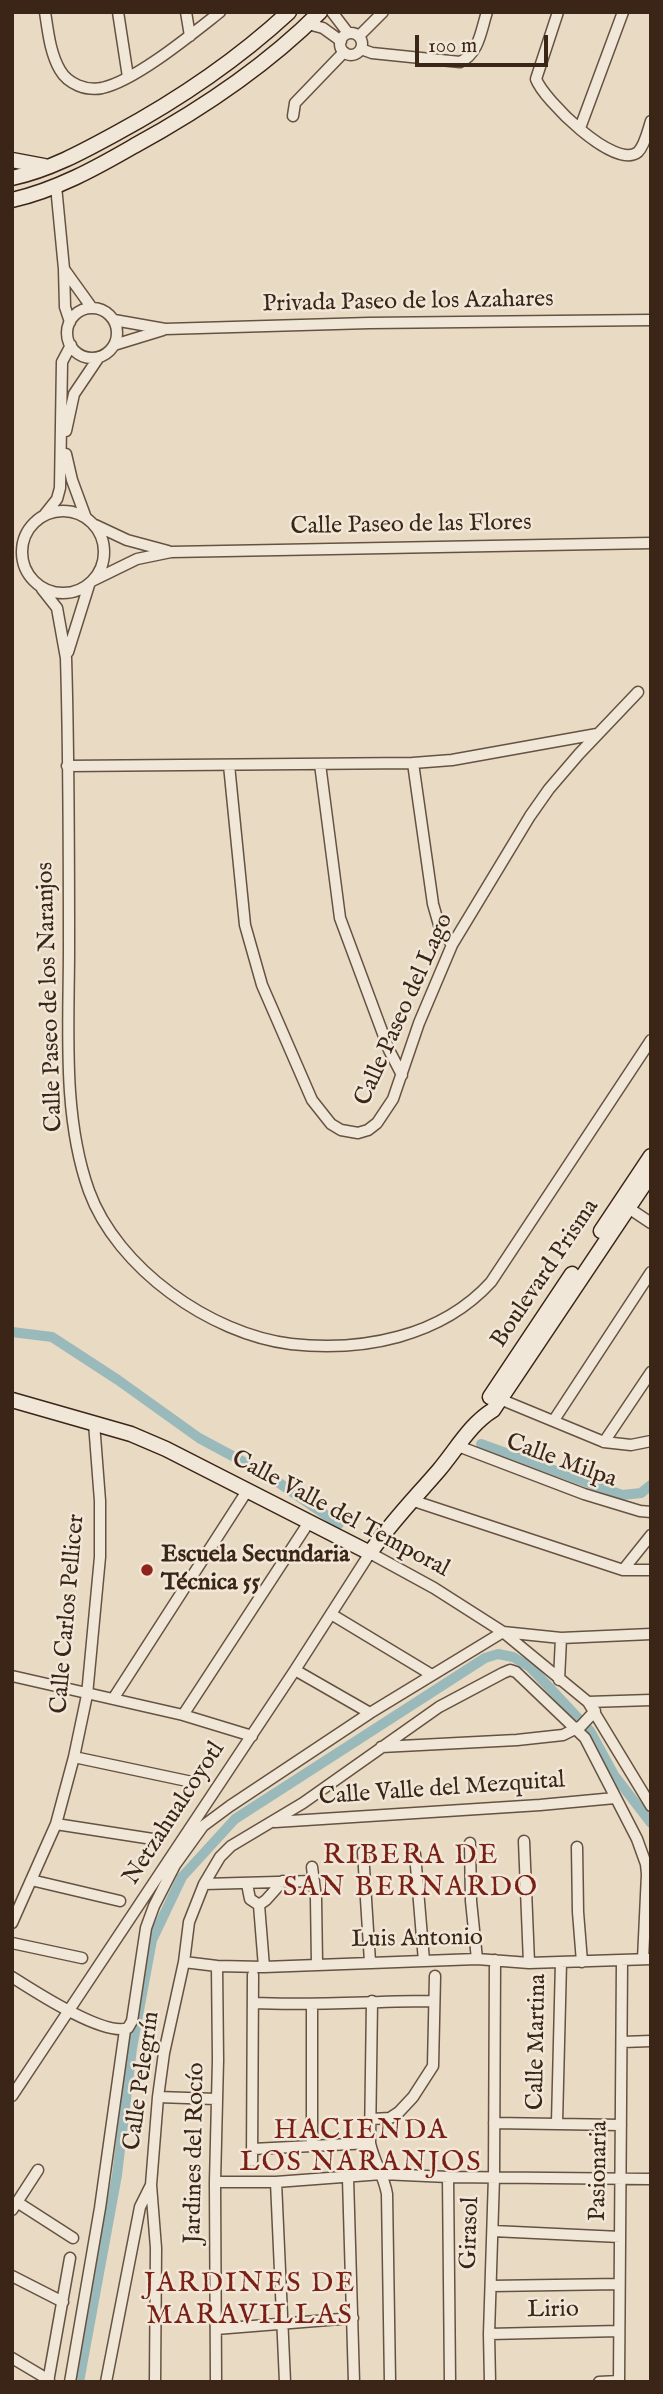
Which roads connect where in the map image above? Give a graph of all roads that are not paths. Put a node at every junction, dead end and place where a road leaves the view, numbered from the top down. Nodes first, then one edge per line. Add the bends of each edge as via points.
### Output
1 (45, 12) edge
2 (118, 12) edge
3 (186, 12) edge
4 (220, 12) edge
5 (289, 12) edge
6 (320, 12) edge
7 (332, 12) edge
8 (383, 12) edge
9 (487, 12) edge
10 (558, 12) edge
11 (623, 12) edge
12 (308, 24) junction
13 (190, 36) junction
14 (348, 41) junction
15 (361, 49) junction
16 (220, 71) junction
17 (128, 77) junction
18 (233, 87) junction
19 (293, 116) dead end
20 (651, 121) edge
21 (580, 128) junction
22 (12, 160) edge
23 (53, 167) junction
24 (12, 178) edge
25 (56, 186) junction
26 (12, 200) edge
27 (64, 269) junction
28 (92, 308) junction
29 (114, 320) junction
30 (651, 320) edge
31 (70, 322) junction
32 (165, 330) junction
33 (71, 345) junction
34 (114, 345) junction
35 (99, 357) junction
36 (45, 515) junction
37 (89, 521) junction
38 (30, 526) junction
39 (12, 537) edge
40 (651, 543) edge
41 (171, 552) junction
42 (18, 565) edge
43 (92, 582) junction
44 (42, 589) junction
45 (66, 658) junction
46 (638, 692) dead end
47 (598, 733) junction
48 (413, 763) junction
49 (320, 764) junction
50 (229, 765) junction
51 (67, 766) junction
52 (452, 945) junction
53 (651, 1040) edge
54 (402, 1075) junction
55 (651, 1156) edge
56 (651, 1174) edge
57 (624, 1206) junction
58 (651, 1223) edge
59 (651, 1272) edge
60 (651, 1372) edge
61 (496, 1397) junction
62 (12, 1400) edge
63 (554, 1420) junction
64 (94, 1423) junction
65 (651, 1441) edge
66 (604, 1442) junction
67 (458, 1446) junction
68 (247, 1491) junction
69 (411, 1500) junction
70 (651, 1512) edge
71 (309, 1522) junction
72 (651, 1535) edge
73 (370, 1553) junction
74 (623, 1570) junction
75 (651, 1570) edge
76 (331, 1614) junction
77 (503, 1632) junction
78 (651, 1634) edge
79 (561, 1638) junction
80 (295, 1670) junction
81 (432, 1675) junction
82 (12, 1676) edge
83 (559, 1680) junction
84 (87, 1695) junction
85 (113, 1699) junction
86 (651, 1700) edge
87 (591, 1707) junction
88 (370, 1713) junction
89 (183, 1715) junction
90 (576, 1729) junction
91 (252, 1735) junction
92 (381, 1747) junction
93 (74, 1757) junction
94 (192, 1782) dead end
95 (615, 1798) junction
96 (649, 1800) edge
97 (272, 1823) junction
98 (55, 1824) junction
99 (159, 1840) dead end
100 (524, 1841) dead end
101 (470, 1843) dead end
102 (577, 1847) dead end
103 (363, 1852) dead end
104 (415, 1854) dead end
105 (312, 1867) dead end
106 (31, 1880) junction
107 (283, 1881) junction
108 (314, 1881) junction
109 (204, 1884) junction
110 (247, 1884) junction
111 (120, 1901) dead end
112 (258, 1905) junction
113 (12, 1923) edge
114 (12, 1943) edge
115 (82, 1958) dead end
116 (477, 1959) junction
117 (647, 1959) edge
118 (495, 1960) junction
119 (424, 1961) junction
120 (622, 1961) junction
121 (184, 1962) junction
122 (370, 1962) junction
123 (561, 1962) junction
124 (582, 1962) junction
125 (529, 1963) junction
126 (317, 1964) junction
127 (217, 1966) junction
128 (264, 1967) junction
129 (253, 1975) dead end
130 (435, 1976) dead end
131 (13, 1979) edge
132 (372, 2001) junction
133 (434, 2001) junction
134 (254, 2003) junction
135 (312, 2004) junction
136 (67, 2011) junction
137 (125, 2030) junction
138 (651, 2041) edge
139 (622, 2042) junction
140 (12, 2096) edge
141 (158, 2097) junction
142 (216, 2099) junction
143 (372, 2119) junction
144 (494, 2123) junction
145 (557, 2123) junction
146 (621, 2125) junction
147 (370, 2143) junction
148 (312, 2146) junction
149 (38, 2170) dead end
150 (382, 2174) junction
151 (448, 2177) junction
152 (494, 2177) junction
153 (348, 2178) junction
154 (622, 2179) junction
155 (651, 2179) edge
156 (215, 2182) junction
157 (276, 2182) junction
158 (151, 2185) junction
159 (15, 2206) edge
160 (493, 2231) junction
161 (620, 2237) junction
162 (73, 2238) dead end
163 (70, 2258) dead end
164 (12, 2276) edge
165 (619, 2284) junction
166 (491, 2286) junction
167 (63, 2302) junction
168 (353, 2318) junction
169 (283, 2324) junction
170 (216, 2329) junction
171 (619, 2331) junction
172 (489, 2334) junction
173 (12, 2358) edge
174 (49, 2381) edge
175 (619, 2381) edge
176 (70, 2382) edge
177 (106, 2382) edge
178 (155, 2382) edge
179 (216, 2382) edge
180 (285, 2382) edge
181 (354, 2382) edge
182 (390, 2382) edge
183 (450, 2382) edge
184 (490, 2382) edge
185 (600, 2382) edge

1 - 17 street via 55,59 71,81 80,87 101,88
2 - 17 street
3 - 13 street
4 - 13 street
5 - 16 street
6 - 12 street
7 - 14 street
8 - 14 street
9 - 15 street via 475,50 460,62
10 - 21 street via 536,79
11 - 21 street
12 - 14 street
12 - 18 street
13 - 17 street
14 - 15 street via 362,45
14 - 15 street via 355,54
14 - 19 street via 295,103
16 - 18 street
16 - 23 street
18 - 25 street via 153,136
20 - 21 street via 643,145 632,154 601,146
22 - 23 street
23 - 24 street
25 - 26 street
25 - 27 street
27 - 28 street
27 - 31 street
28 - 29 street
28 - 31 street
29 - 32 street, Privada Paseo de los Azahares
29 - 34 street
30 - 32 street, Privada Paseo de los Azahares
31 - 33 street
32 - 34 street, Privada Paseo de los Azahares
33 - 35 street via 78,353
33 - 36 street via 62,362 60,488
34 - 35 street
35 - 37 street via 74,394 66,433 68,465
36 - 37 street via 70,512
36 - 38 street
37 - 41 street, Calle Paseo de las Flores via 127,540
37 - 43 street via 104,552 100,572
38 - 39 street
38 - 42 street
40 - 41 street, Calle Paseo de las Flores
41 - 43 street, Calle Paseo de las Flores via 137,559
42 - 44 street
43 - 44 street via 71,593
43 - 45 street, Calle Paseo de los Naranjos
44 - 45 street, Calle Paseo de los Naranjos via 57,608
45 - 51 street, Calle Paseo de los Naranjos
46 - 47 street, Calle Paseo del Lago
47 - 48 street
47 - 52 street, Calle Paseo del Lago via 549,789
48 - 49 street
48 - 52 street via 428,881 439,925
49 - 50 street
49 - 54 street via 340,918
50 - 51 street
50 - 54 street, Calle Paseo del Lago via 252,954 312,1100 331,1124 358,1133 377,1123
51 - 53 street, Calle Paseo de los Naranjos via 70,1079 80,1164 95,1203 124,1248 151,1277 208,1317 282,1343 316,1347 355,1346 391,1338 456,1313 491,1282
52 - 54 street, Calle Paseo del Lago
55 - 57 street, Boulevard Prisma
56 - 57 street, Boulevard Prisma
57 - 58 street
57 - 61 street, Boulevard Prisma
59 - 63 street
60 - 66 street
61 - 63 street
61 - 67 street, Boulevard Prisma via 485,1405
62 - 64 street, Calle Valle del Temporal
63 - 66 street
64 - 68 street, Calle Valle del Temporal via 166,1449
64 - 84 street, Calle Carlos Pellicer via 100,1557
65 - 66 street via 631,1445
67 - 69 street, Boulevard Prisma
67 - 70 street, Calle Milpa via 584,1494
68 - 71 street, Calle Valle del Temporal
68 - 85 street
69 - 73 street, Boulevard Prisma
69 - 74 street
71 - 73 street, Calle Valle del Temporal
71 - 89 street
72 - 74 street
73 - 76 street, Netzahualcoyotl
73 - 77 street, Calle Valle del Temporal
74 - 75 street
76 - 80 street, Netzahualcoyotl
76 - 81 street
77 - 79 street, Calle Valle del Temporal
77 - 81 street
77 - 83 street
78 - 79 street, Calle Valle del Temporal
79 - 83 street
80 - 88 street
80 - 91 street, Netzahualcoyotl
81 - 88 street
82 - 84 street
83 - 87 street
84 - 85 street
84 - 93 street, Calle Carlos Pellicer
85 - 89 street
86 - 87 street
87 - 90 street
87 - 96 street
88 - 137 street via 230,1806 193,1837 154,1906 132,2021
89 - 91 street
90 - 92 street via 544,1738
90 - 92 street, Calle Pelegrín via 524,1677 510,1670 439,1707
90 - 95 street
91 - 136 street, Netzahualcoyotl
92 - 97 street, Calle Pelegrín
93 - 94 street
93 - 98 street, Calle Carlos Pellicer
95 - 97 street, Calle Valle del Mezquital
95 - 117 street via 646,1864
97 - 109 street, Calle Pelegrín via 231,1846
98 - 99 street
98 - 106 street, Calle Carlos Pellicer
100 - 125 street
101 - 116 street
102 - 124 street
103 - 122 street
104 - 119 street
105 - 108 street
106 - 111 street
106 - 113 street, Calle Carlos Pellicer
107 - 108 street
107 - 110 street
107 - 112 street
108 - 126 street
109 - 110 street
109 - 121 street, Calle Pelegrín via 189,1922
110 - 112 street via 250,1899
112 - 128 street
114 - 115 street
116 - 118 street, Luis Antonio
116 - 119 street, Luis Antonio
117 - 120 street, Luis Antonio
118 - 125 street, Luis Antonio
118 - 144 street, Girasol
119 - 122 street, Luis Antonio
120 - 124 street, Luis Antonio
120 - 139 street, Pasionaria
121 - 127 street, Luis Antonio
121 - 141 street, Calle Pelegrín
122 - 126 street, Luis Antonio
123 - 124 street, Luis Antonio
123 - 125 street, Luis Antonio
123 - 145 street, Calle Martina
126 - 128 street, Luis Antonio
127 - 128 street, Luis Antonio
127 - 142 street, Jardines del Rocío
129 - 134 street
130 - 133 street
131 - 136 street
132 - 133 street
132 - 135 street
132 - 143 street
133 - 143 street via 431,2072 399,2112 390,2118
134 - 135 street
134 - 148 street via 253,2155
135 - 148 street
136 - 137 street
136 - 140 street, Netzahualcoyotl
137 - 176 street
138 - 139 street
139 - 146 street, Pasionaria
141 - 142 street
141 - 158 street, Calle Pelegrín
142 - 156 street, Jardines del Rocío
143 - 147 street
144 - 145 street
144 - 152 street, Girasol
145 - 146 street
146 - 154 street, Pasionaria
147 - 148 street
147 - 150 street
149 - 159 street
150 - 151 street
150 - 153 street
150 - 182 street via 387,2194
151 - 152 street
151 - 183 street
152 - 154 street
152 - 160 street, Girasol
153 - 157 street
153 - 168 street
154 - 155 street
154 - 161 street, Pasionaria
156 - 157 street
156 - 170 street, Jardines del Rocío
157 - 169 street
158 - 177 street via 140,2207
158 - 178 street, Calle Pelegrín via 156,2237
159 - 162 street
160 - 161 street
160 - 166 street, Girasol
161 - 165 street, Pasionaria
163 - 167 street
164 - 167 street
165 - 166 street
165 - 171 street, Pasionaria
166 - 172 street, Girasol
167 - 174 street
168 - 169 street
168 - 181 street
169 - 170 street
169 - 180 street
170 - 179 street, Jardines del Rocío
171 - 172 street, Lirio
171 - 175 street, Pasionaria
172 - 184 street, Girasol
173 - 174 street
175 - 185 street

